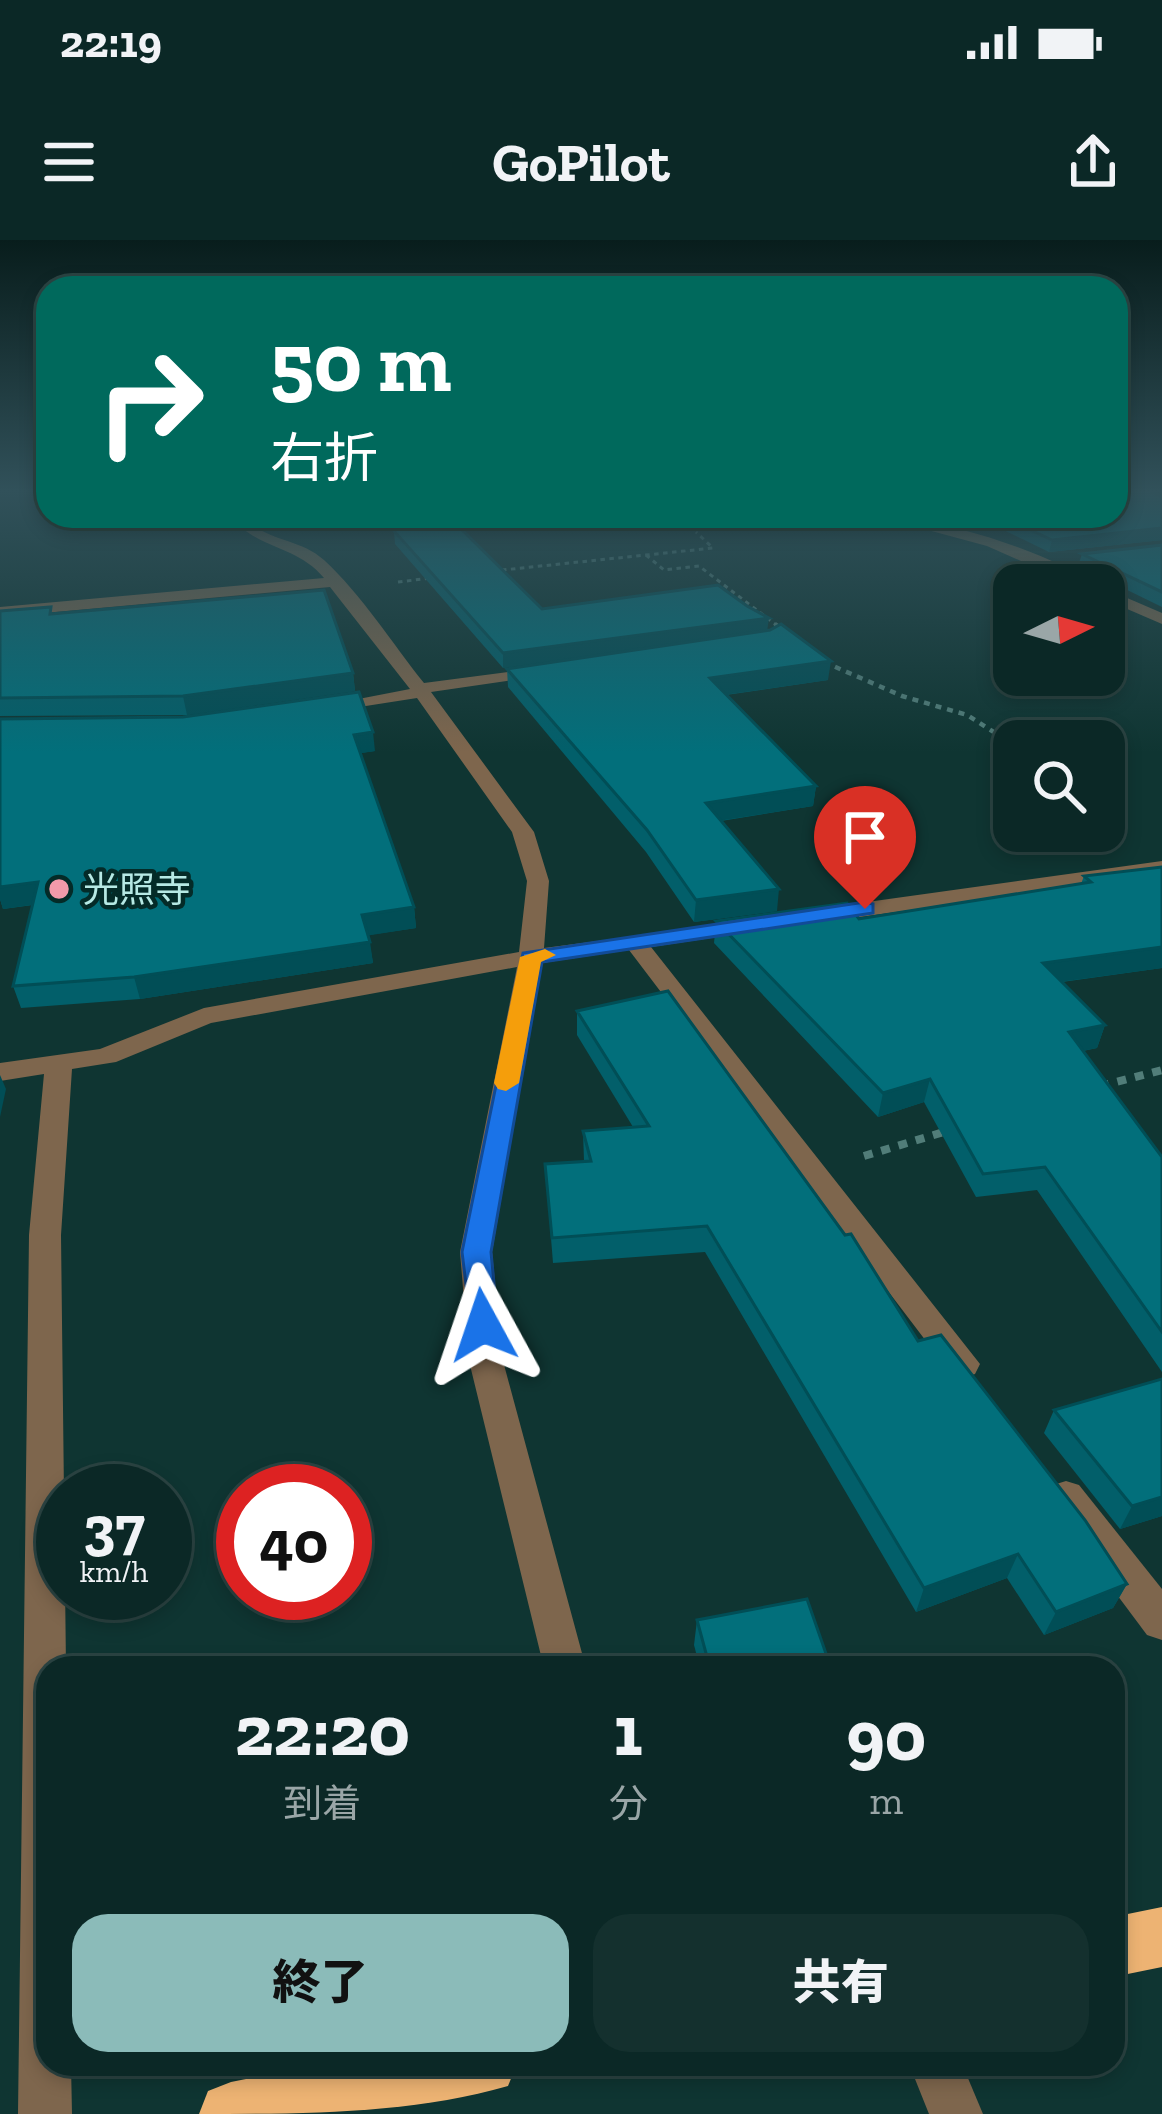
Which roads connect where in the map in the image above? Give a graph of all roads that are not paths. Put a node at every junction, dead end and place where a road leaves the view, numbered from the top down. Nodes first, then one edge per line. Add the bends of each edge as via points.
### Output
1 (329, 576) edge
2 (337, 585) junction
3 (1125, 602) edge
4 (0, 612) edge
5 (1162, 619) edge
6 (559, 669) edge
7 (421, 690) junction
8 (306, 710) edge
9 (1162, 868) edge
10 (635, 942) junction
11 (531, 957) junction
12 (59, 1063) junction
13 (0, 1072) edge
14 (988, 1396) edge
15 (1046, 1471) edge
16 (1162, 1621) edge
17 (46, 1656) edge
18 (562, 1656) edge
19 (1162, 1937) edge
20 (1125, 1945) edge
21 (46, 2076) edge
22 (424, 2076) edge
23 (940, 2076) edge
24 (46, 2114) edge
25 (231, 2114) edge
26 (956, 2114) edge

1 - 2 street
2 - 4 street
2 - 7 street
3 - 5 street
6 - 7 street
7 - 8 street
7 - 11 street via 523,832 538,881
9 - 10 street
10 - 11 street
10 - 14 street
11 - 12 street via 204,1016 106,1056
11 - 18 street via 476,1252 486,1361
12 - 13 street
12 - 17 street via 46,1235
15 - 16 street
19 - 20 highway
21 - 24 street
22 - 25 highway
23 - 26 street

